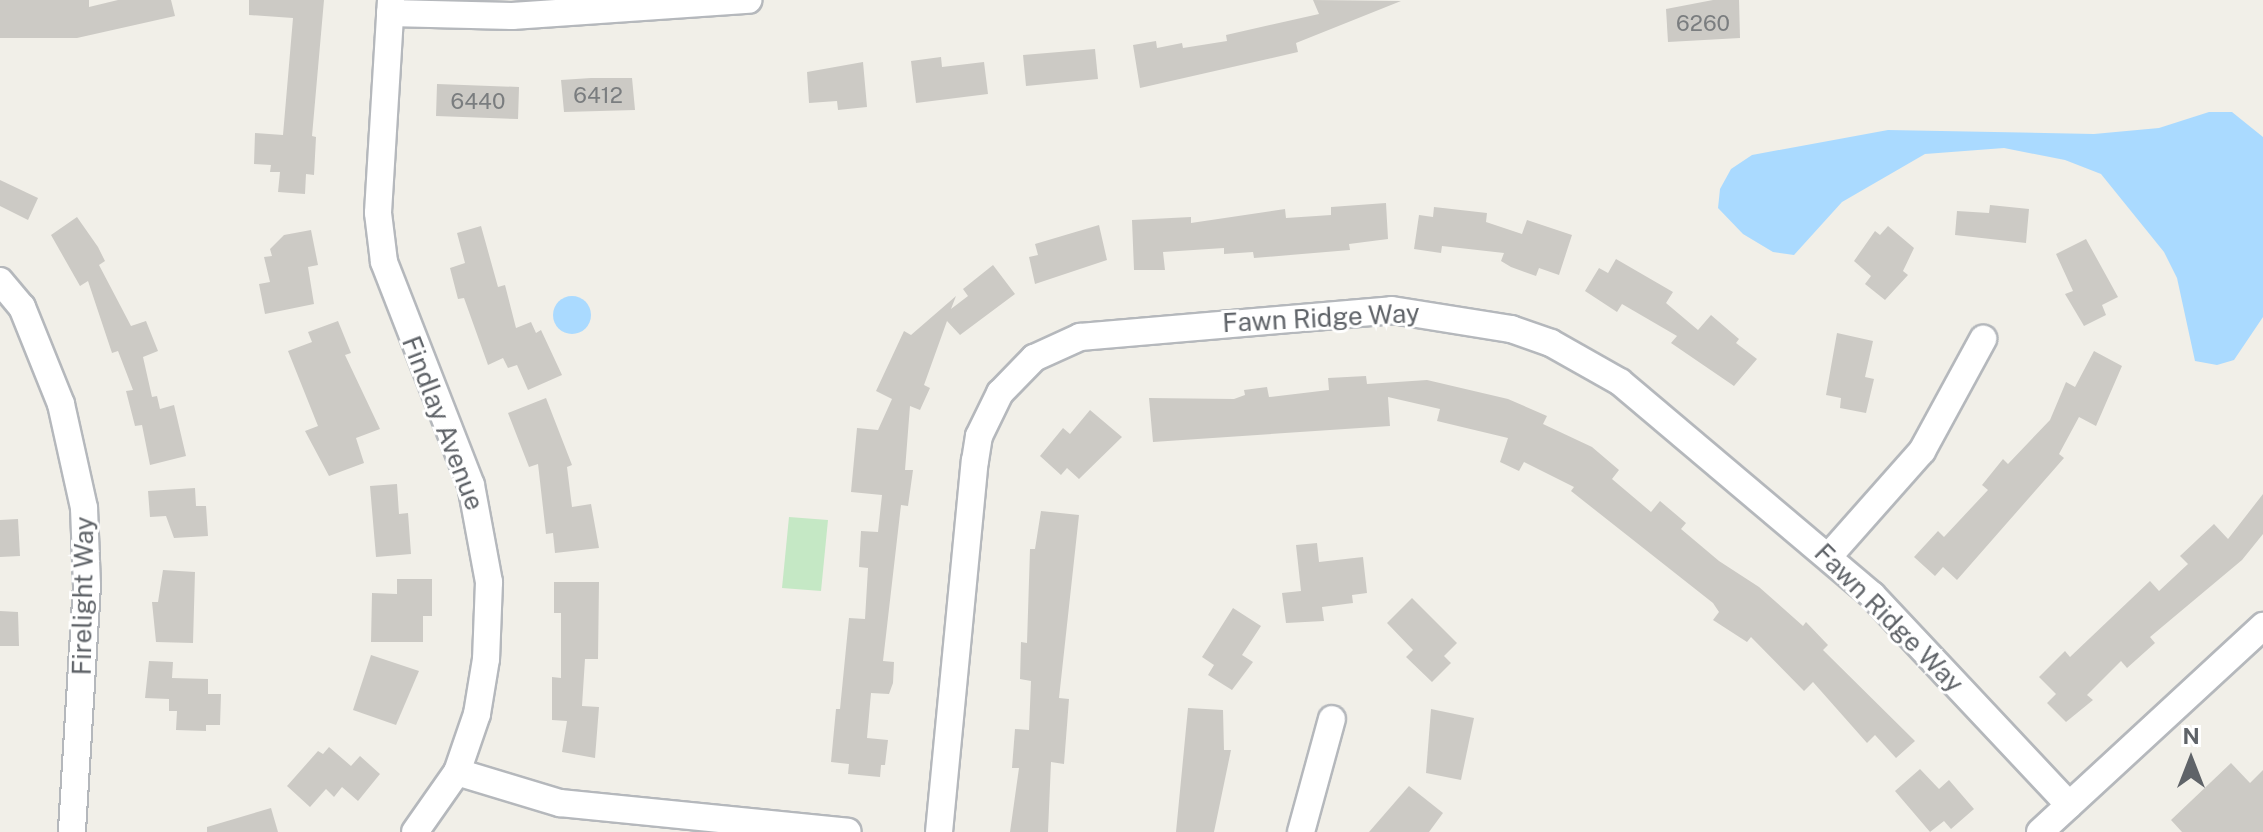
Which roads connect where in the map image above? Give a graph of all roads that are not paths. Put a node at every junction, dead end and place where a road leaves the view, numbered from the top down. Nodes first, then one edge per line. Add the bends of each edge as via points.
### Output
1 (748, 0) edge
2 (390, 6) edge
3 (0, 281) edge
4 (1983, 339) dead end
5 (1830, 555) junction
6 (2263, 626) edge
7 (1332, 719) dead end
8 (457, 772) junction
9 (2069, 805) junction
10 (72, 832) edge
11 (415, 832) edge
12 (848, 832) edge
13 (939, 832) edge
14 (1301, 832) edge
15 (2040, 832) edge

1 - 2 street via 512,16
2 - 8 street, Findlay Avenue via 378,213 384,262 471,485 488,562 483,686
3 - 10 street, Firelight Way via 22,307 61,404 84,508 87,585
4 - 5 street via 1922,451
5 - 9 street, Fawn Ridge Way
5 - 13 street, Fawn Ridge Way via 1620,382 1551,343 1511,329 1392,310 1080,337 1034,358 1016,375 1000,393 979,436
6 - 9 street
7 - 14 street
8 - 11 street, Findlay Avenue
8 - 12 street via 560,803
9 - 15 street

